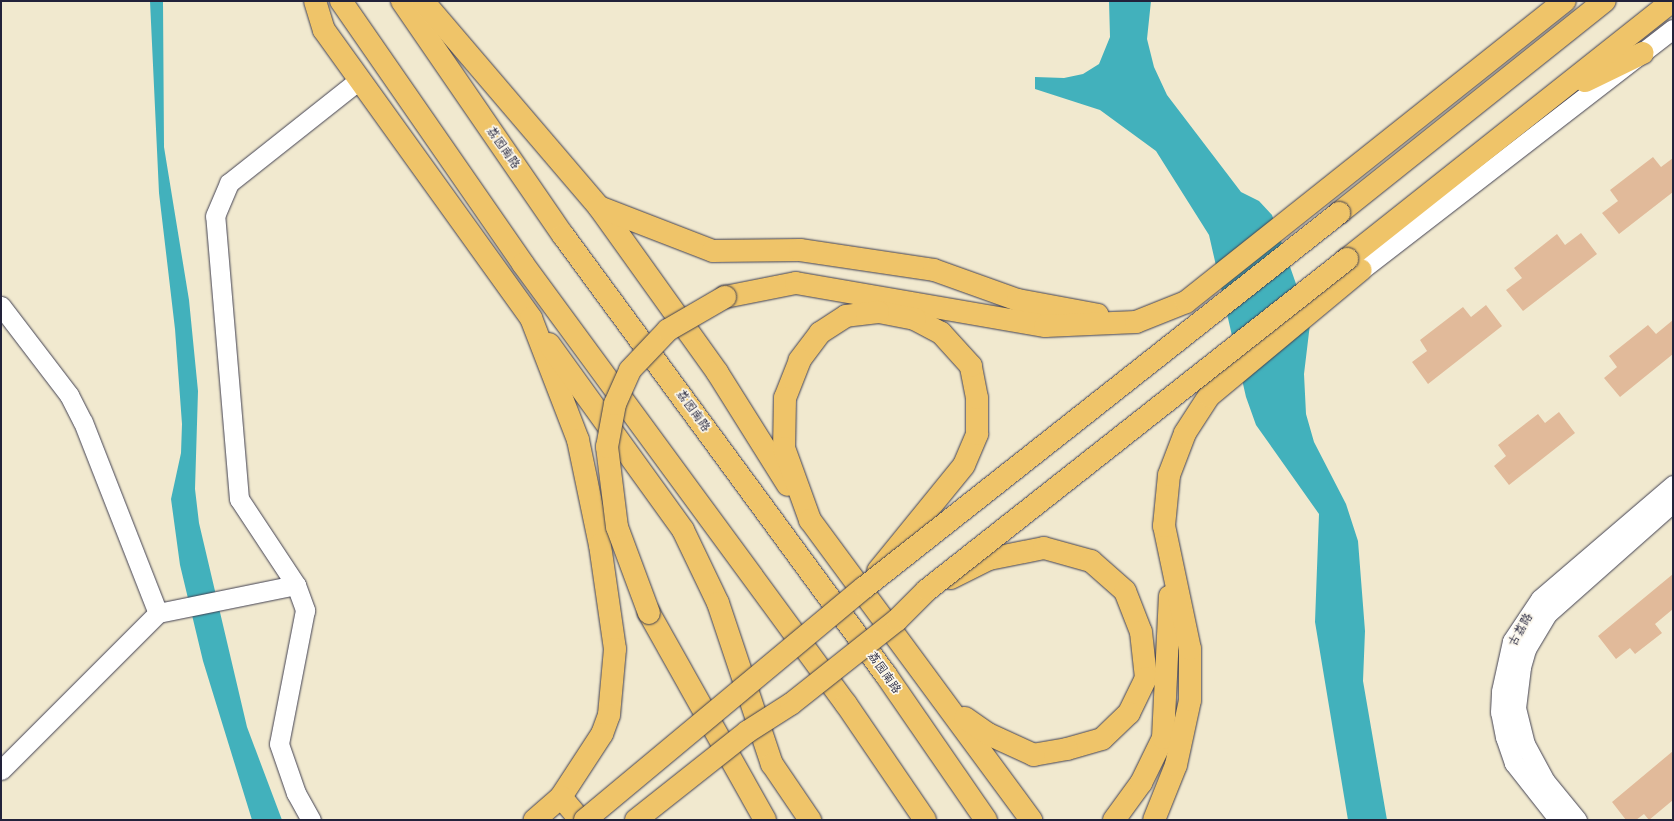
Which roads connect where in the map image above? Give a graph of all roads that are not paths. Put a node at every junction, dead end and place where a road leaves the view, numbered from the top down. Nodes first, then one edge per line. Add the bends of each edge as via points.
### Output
1 (315, 1) edge
2 (341, 1) edge
3 (402, 1) edge
4 (423, 1) edge
5 (1565, 1) edge
6 (1605, 1) edge
7 (1672, 1) edge
8 (1673, 29) edge
9 (1643, 53) junction
10 (359, 80) junction
11 (1548, 99) junction
12 (599, 207) junction
13 (1354, 265) junction
14 (1, 306) edge
15 (531, 318) junction
16 (1136, 322) junction
17 (1673, 485) edge
18 (1673, 502) edge
19 (810, 520) junction
20 (1171, 561) junction
21 (296, 585) junction
22 (865, 587) junction
23 (927, 590) junction
24 (159, 613) junction
25 (952, 708) junction
26 (1, 770) edge
27 (561, 797) junction
28 (311, 820) edge
29 (535, 820) edge
30 (580, 820) edge
31 (585, 820) edge
32 (636, 820) edge
33 (765, 820) edge
34 (810, 820) edge
35 (925, 820) edge
36 (986, 820) edge
37 (1031, 820) edge
38 (1114, 820) edge
39 (1154, 820) edge
40 (1558, 820) edge
41 (1577, 820) edge

1 - 10 main road via 324,30
2 - 35 main road via 523,264 846,704
3 - 36 main road, 荔园南路 via 563,235 886,675
4 - 12 main road
5 - 16 main road via 1186,302
6 - 22 main road, bridge
7 - 11 main road
8 - 9 street
9 - 11 main road
9 - 13 street
10 - 15 main road
10 - 21 street via 229,183 215,216 239,499
11 - 13 main road
12 - 16 main road via 713,251 800,250 934,270 1018,300
12 - 19 main road via 717,372
13 - 20 main road via 1209,396 1185,433 1169,474 1164,526
13 - 23 main road, bridge
14 - 24 street via 69,395 83,422
15 - 27 main road via 578,440 600,545 615,649 609,716 602,734
15 - 34 main road via 683,530 718,604 772,764
16 - 33 main road, bridge via 1046,326 796,283 725,298 668,330 630,370 615,404 607,447 617,527 649,613
17 - 40 street, 古荔路 via 1540,599 1512,641 1501,691 1500,712 1505,736 1514,763
18 - 41 street, 古荔路 via 1547,614 1526,649 1520,667 1516,708 1525,744 1545,781
19 - 22 main road, bridge via 784,448 785,398 800,360 820,333 846,316 878,312 915,319 941,333 970,366 976,398 977,434 964,465
19 - 25 main road
20 - 38 main road via 1168,684 1163,738 1141,782
20 - 39 main road via 1190,649 1190,700 1176,766
21 - 24 street
21 - 28 street via 305,610 279,744 296,793
22 - 31 main road, bridge
23 - 25 main road, bridge via 989,559 1044,548 1091,562 1125,591 1141,632 1146,678 1129,713 1102,739 1067,750 1034,754 988,734
23 - 32 main road, bridge via 897,620 791,704 747,732
24 - 26 street
25 - 37 main road
27 - 29 main road
27 - 30 main road

